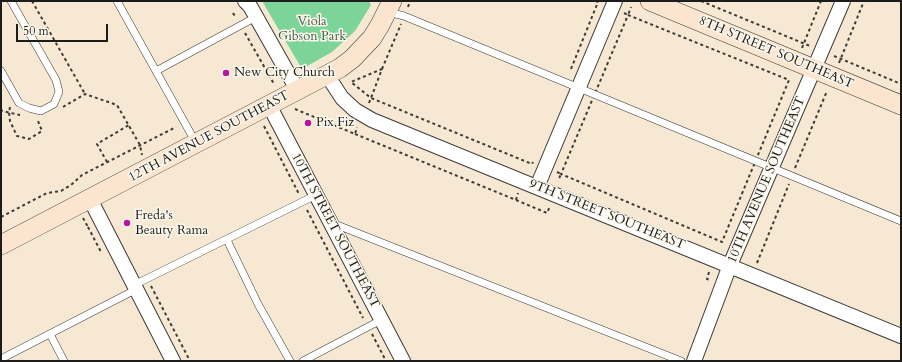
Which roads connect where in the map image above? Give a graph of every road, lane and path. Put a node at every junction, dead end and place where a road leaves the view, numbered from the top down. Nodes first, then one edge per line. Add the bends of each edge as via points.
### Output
1 (11, 1) edge
2 (32, 1) edge
3 (117, 1) edge
4 (245, 1) edge
5 (410, 1) edge
6 (596, 1) edge
7 (650, 1) edge
8 (701, 1) edge
9 (821, 1) edge
10 (843, 1) edge
11 (864, 1) edge
12 (618, 6) edge
13 (631, 7) dead end
14 (394, 10) edge
15 (233, 13) dead end
16 (256, 17) junction
17 (241, 26) junction
18 (804, 44) junction
19 (813, 48) dead end
20 (800, 51) dead end
21 (831, 55) dead end
22 (841, 59) junction
23 (837, 66) dead end
24 (382, 69) junction
25 (814, 70) junction
26 (1, 71) edge
27 (156, 71) junction
28 (791, 73) dead end
29 (327, 75) junction
30 (566, 82) junction
31 (793, 82) dead end
32 (901, 84) edge
33 (275, 86) dead end
34 (580, 88) junction
35 (298, 91) junction
36 (13, 93) junction
37 (85, 94) junction
38 (371, 98) junction
39 (269, 105) junction
40 (368, 105) dead end
41 (901, 106) edge
42 (1, 109) edge
43 (295, 109) dead end
44 (58, 110) dead end
45 (9, 112) junction
46 (20, 115) dead end
47 (44, 118) dead end
48 (129, 125) junction
49 (264, 126) dead end
50 (358, 126) dead end
51 (178, 130) dead end
52 (355, 134) junction
53 (196, 143) junction
54 (140, 145) junction
55 (535, 157) dead end
56 (107, 162) junction
57 (772, 168) junction
58 (146, 170) junction
59 (555, 171) dead end
60 (558, 181) dead end
61 (537, 187) junction
62 (519, 193) dead end
63 (316, 195) junction
64 (90, 199) junction
65 (516, 200) junction
66 (303, 202) junction
67 (550, 206) dead end
68 (1, 217) edge
69 (901, 221) edge
70 (330, 222) junction
71 (227, 240) junction
72 (1, 245) edge
73 (730, 265) junction
74 (709, 272) dead end
75 (714, 282) dead end
76 (135, 287) junction
77 (381, 320) junction
78 (368, 327) junction
79 (50, 334) junction
80 (901, 336) edge
81 (1, 359) edge
82 (405, 359) edge
83 (64, 361) edge
84 (173, 361) edge
85 (290, 361) edge
86 (303, 361) edge
87 (386, 361) edge
88 (681, 361) edge
89 (694, 361) edge

1 - 36 lane via 56,80 59,92 54,104 41,111 19,103
2 - 37 path
3 - 27 lane
4 - 16 street
5 - 14 path
6 - 30 path via 598,2
7 - 25 main road, 8TH STREET SOUTHEAST
8 - 18 path
9 - 18 path
10 - 25 street, 10TH AVENUE SOUTHEAST
11 - 22 path
12 - 13 path via 628,15
12 - 34 street
14 - 24 path
14 - 29 main road, 12TH AVENUE SOUTHEAST via 362,50
14 - 30 lane
15 - 17 path
16 - 17 lane
16 - 35 street
17 - 27 lane
17 - 33 path
18 - 19 path
18 - 20 path
21 - 22 path
22 - 23 path
22 - 32 path
24 - 38 path
24 - 38 path via 351,82
25 - 41 main road, 8TH STREET SOUTHEAST
25 - 57 street, 10TH AVENUE SOUTHEAST
26 - 36 lane
27 - 53 lane
28 - 31 path via 789,80
29 - 35 main road, 12TH AVENUE SOUTHEAST
29 - 61 street, 9TH STREET SOUTHEAST via 342,98 354,110 372,120
30 - 34 lane
34 - 57 lane
34 - 61 street
35 - 39 main road, 12TH AVENUE SOUTHEAST
36 - 45 path
37 - 44 path
37 - 48 path via 117,105
38 - 40 path
38 - 55 path via 532,164
39 - 53 main road, 12TH AVENUE SOUTHEAST
39 - 63 street, 10TH STREET SOUTHEAST
42 - 45 path
43 - 52 path
45 - 46 path
45 - 47 path via 17,136 29,139 42,131 38,121
48 - 54 path
48 - 56 path via 97,144
49 - 66 path
50 - 52 path
51 - 54 path via 176,126
52 - 65 path
53 - 58 main road, 12TH AVENUE SOUTHEAST
54 - 56 path
54 - 58 path
56 - 68 path via 82,175 61,191 47,193
57 - 69 lane
57 - 73 street, 10TH AVENUE SOUTHEAST
58 - 64 main road, 12TH AVENUE SOUTHEAST
59 - 60 path via 561,174
61 - 73 street, 9TH STREET SOUTHEAST
62 - 65 path
63 - 66 lane
63 - 70 street, 10TH STREET SOUTHEAST
64 - 72 main road, 12TH AVENUE SOUTHEAST
64 - 76 street
65 - 67 path via 547,213
66 - 71 lane
66 - 78 path
70 - 77 street, 10TH STREET SOUTHEAST
70 - 88 lane
71 - 76 lane
71 - 85 lane via 258,304
73 - 80 street, 9TH STREET SOUTHEAST
73 - 89 street, 10TH AVENUE SOUTHEAST
74 - 75 path via 707,279
76 - 79 lane
76 - 84 street
77 - 78 lane
77 - 82 street, 10TH STREET SOUTHEAST
78 - 86 lane
78 - 87 path
79 - 81 lane
79 - 83 lane

